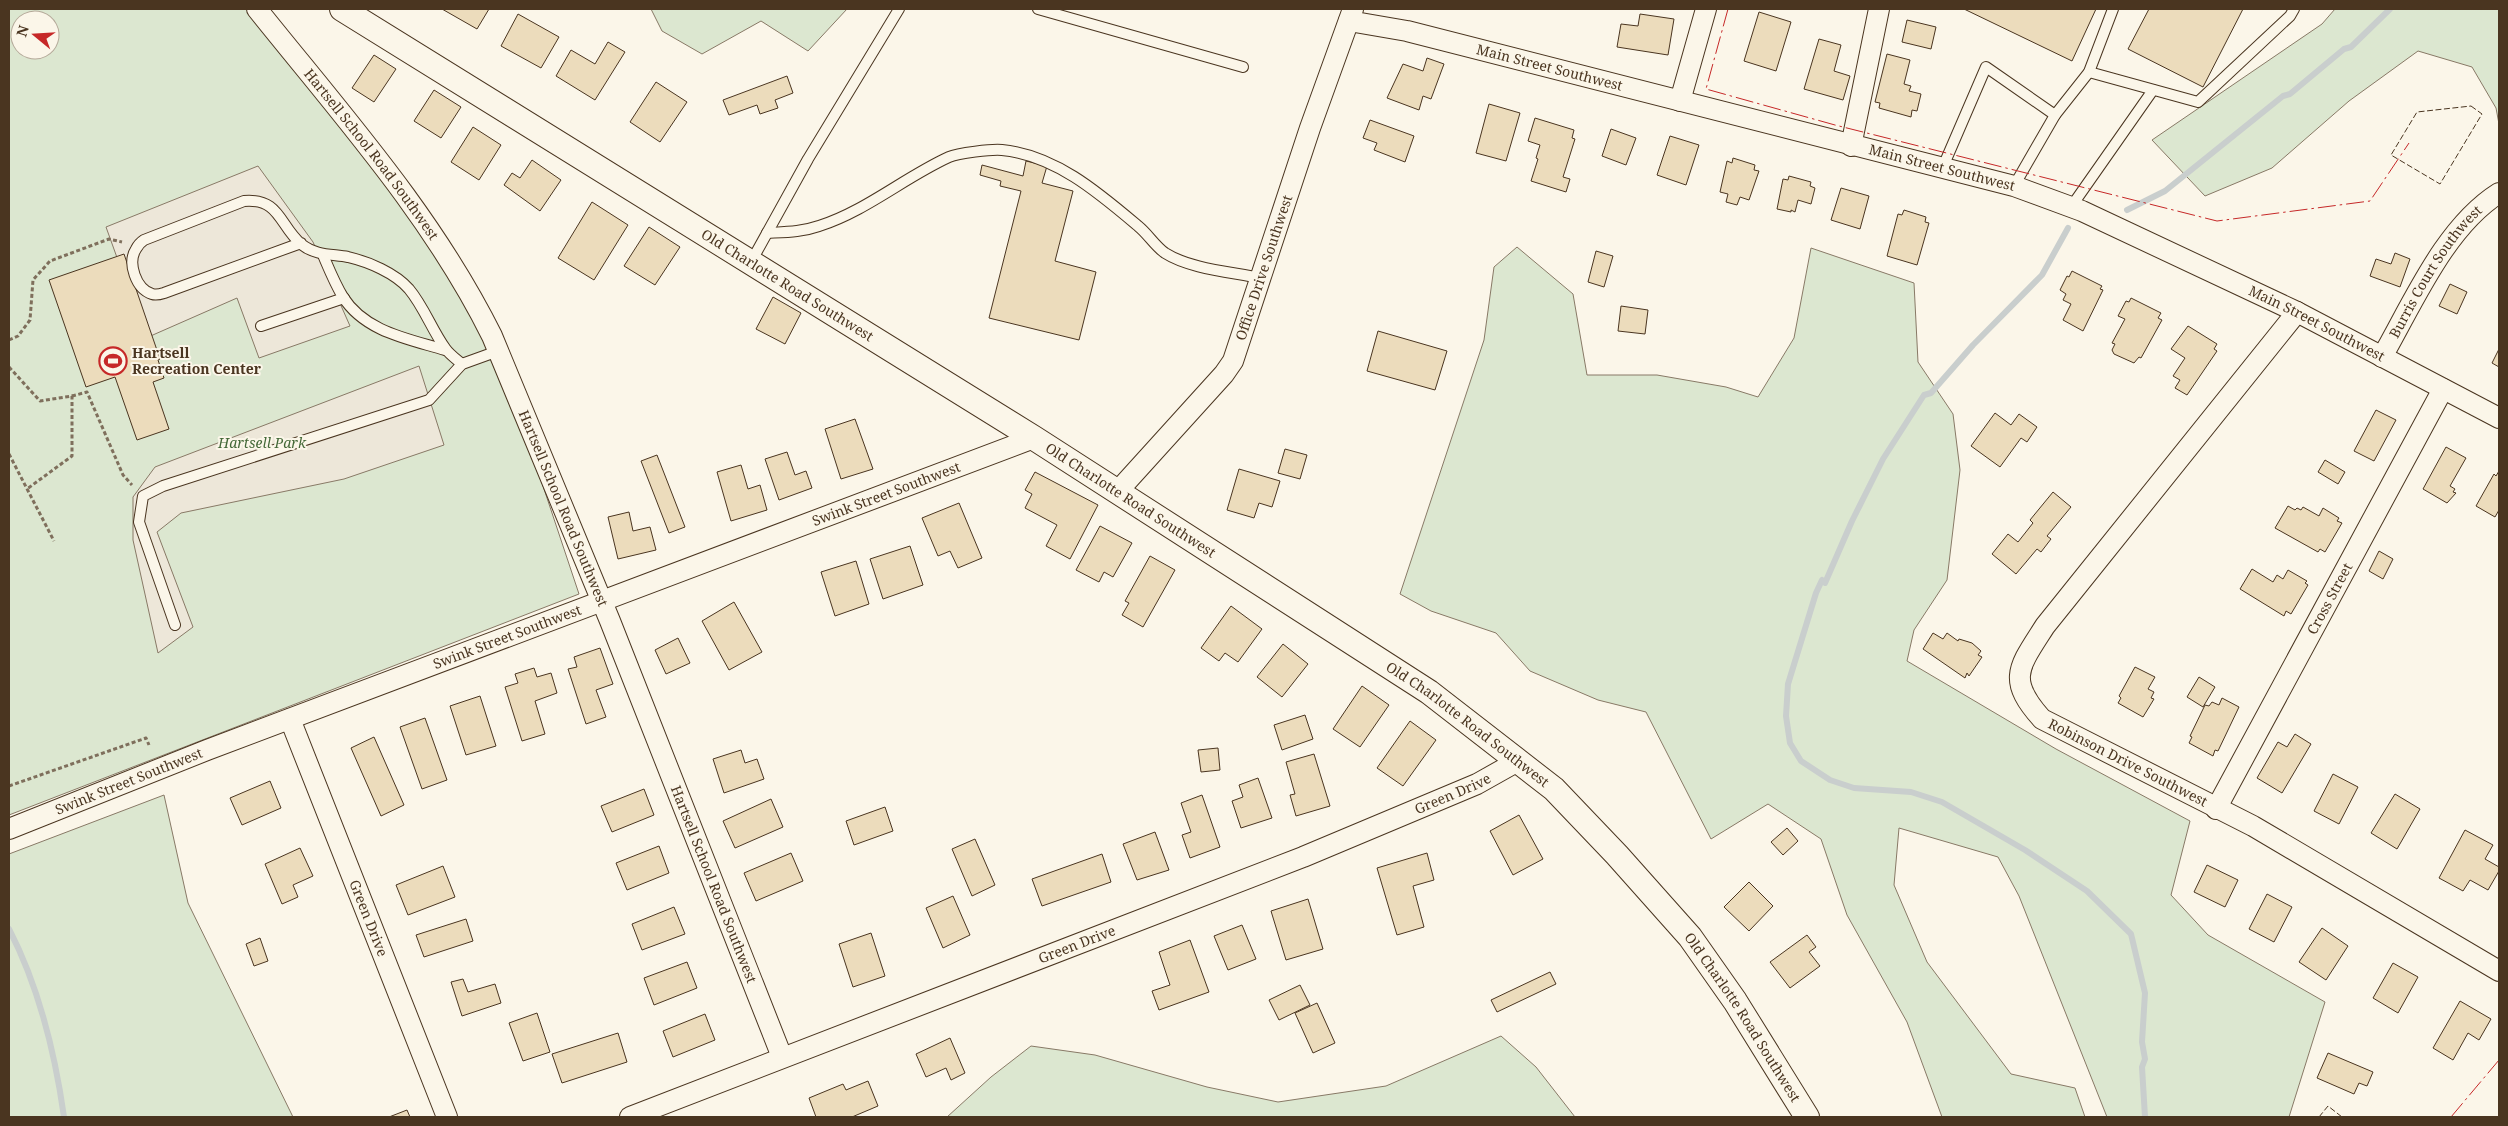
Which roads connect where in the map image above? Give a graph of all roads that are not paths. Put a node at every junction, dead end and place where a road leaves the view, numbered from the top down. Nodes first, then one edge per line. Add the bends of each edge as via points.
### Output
1 (257, 9) edge
2 (342, 9) edge
3 (899, 9) edge
4 (1038, 9) edge
5 (1706, 9) edge
6 (1879, 9) edge
7 (2113, 9) edge
8 (2294, 9) edge
9 (367, 15) edge
10 (1351, 15) edge
11 (1243, 67) dead end
12 (2089, 72) junction
13 (2153, 90) junction
14 (1680, 101) junction
15 (2055, 115) junction
16 (1851, 146) junction
17 (1942, 168) junction
18 (2014, 186) junction
19 (2499, 193) edge
20 (2071, 207) junction
21 (767, 233) junction
22 (301, 244) junction
23 (322, 255) junction
24 (750, 262) junction
25 (1260, 278) junction
26 (344, 298) junction
27 (2297, 312) junction
28 (261, 326) dead end
29 (445, 350) junction
30 (498, 351) junction
31 (2382, 357) junction
32 (462, 364) junction
33 (2443, 389) junction
34 (2499, 418) edge
35 (1034, 438) junction
36 (1118, 491) junction
37 (602, 602) junction
38 (175, 625) dead end
39 (290, 719) junction
40 (1518, 760) junction
41 (2216, 808) junction
42 (9, 828) edge
43 (2499, 971) edge
44 (782, 1057) junction
45 (447, 1117) edge
46 (630, 1117) edge
47 (1808, 1117) edge

1 - 30 street, Hartsell School Road Southwest via 440,242
2 - 9 street, Old Charlotte Road Southwest
3 - 21 lane
4 - 11 lane
5 - 14 street
6 - 16 street
7 - 12 lane
8 - 13 lane via 2198,102
9 - 24 street, Old Charlotte Road Southwest
10 - 14 street, Main Street Southwest
10 - 25 street, Office Drive Southwest
12 - 13 lane
12 - 15 lane
13 - 20 lane
14 - 16 street, Main Street Southwest
15 - 17 lane via 1986,67
15 - 18 lane
16 - 17 street, Main Street Southwest
17 - 18 street, Main Street Southwest
18 - 20 street, Main Street Southwest
19 - 31 street, Burris Court Southwest via 2466,219 2436,262
20 - 27 street, Main Street Southwest
21 - 24 lane
21 - 25 lane via 798,232 819,226 885,194 951,156 1001,150 1044,160 1068,174 1099,194 1170,256 1183,262
22 - 22 lane via 164,294 152,294 138,283 134,270 133,257 144,240 244,201 257,200 270,206
22 - 23 lane
23 - 26 lane
23 - 29 lane via 348,257 394,277 408,288
24 - 35 street, Old Charlotte Road Southwest
25 - 36 street, Office Drive Southwest via 1233,360 1224,374
26 - 28 lane
26 - 29 lane via 362,319 384,330
27 - 31 street, Main Street Southwest
27 - 41 street, Robinson Drive Southwest via 2045,626 2025,657 2018,680 2026,701 2042,719
29 - 32 lane
30 - 32 lane
30 - 37 street, Hartsell School Road Southwest
31 - 33 street, Main Street Southwest
32 - 38 lane via 429,400 162,486 143,496 139,522
33 - 34 street, Main Street Southwest
33 - 41 street, Cross Street
35 - 36 street, Old Charlotte Road Southwest
35 - 37 street, Swink Street Southwest
36 - 40 street, Old Charlotte Road Southwest via 1429,692
37 - 39 street, Swink Street Southwest
37 - 44 street, Hartsell School Road Southwest
39 - 42 street, Swink Street Southwest
39 - 45 street, Green Drive
40 - 44 street, Green Drive via 1477,784 1303,857
40 - 47 street, Old Charlotte Road Southwest via 1586,822 1690,937 1735,1001
41 - 43 street, Robinson Drive Southwest via 2253,826
44 - 46 street, Green Drive

